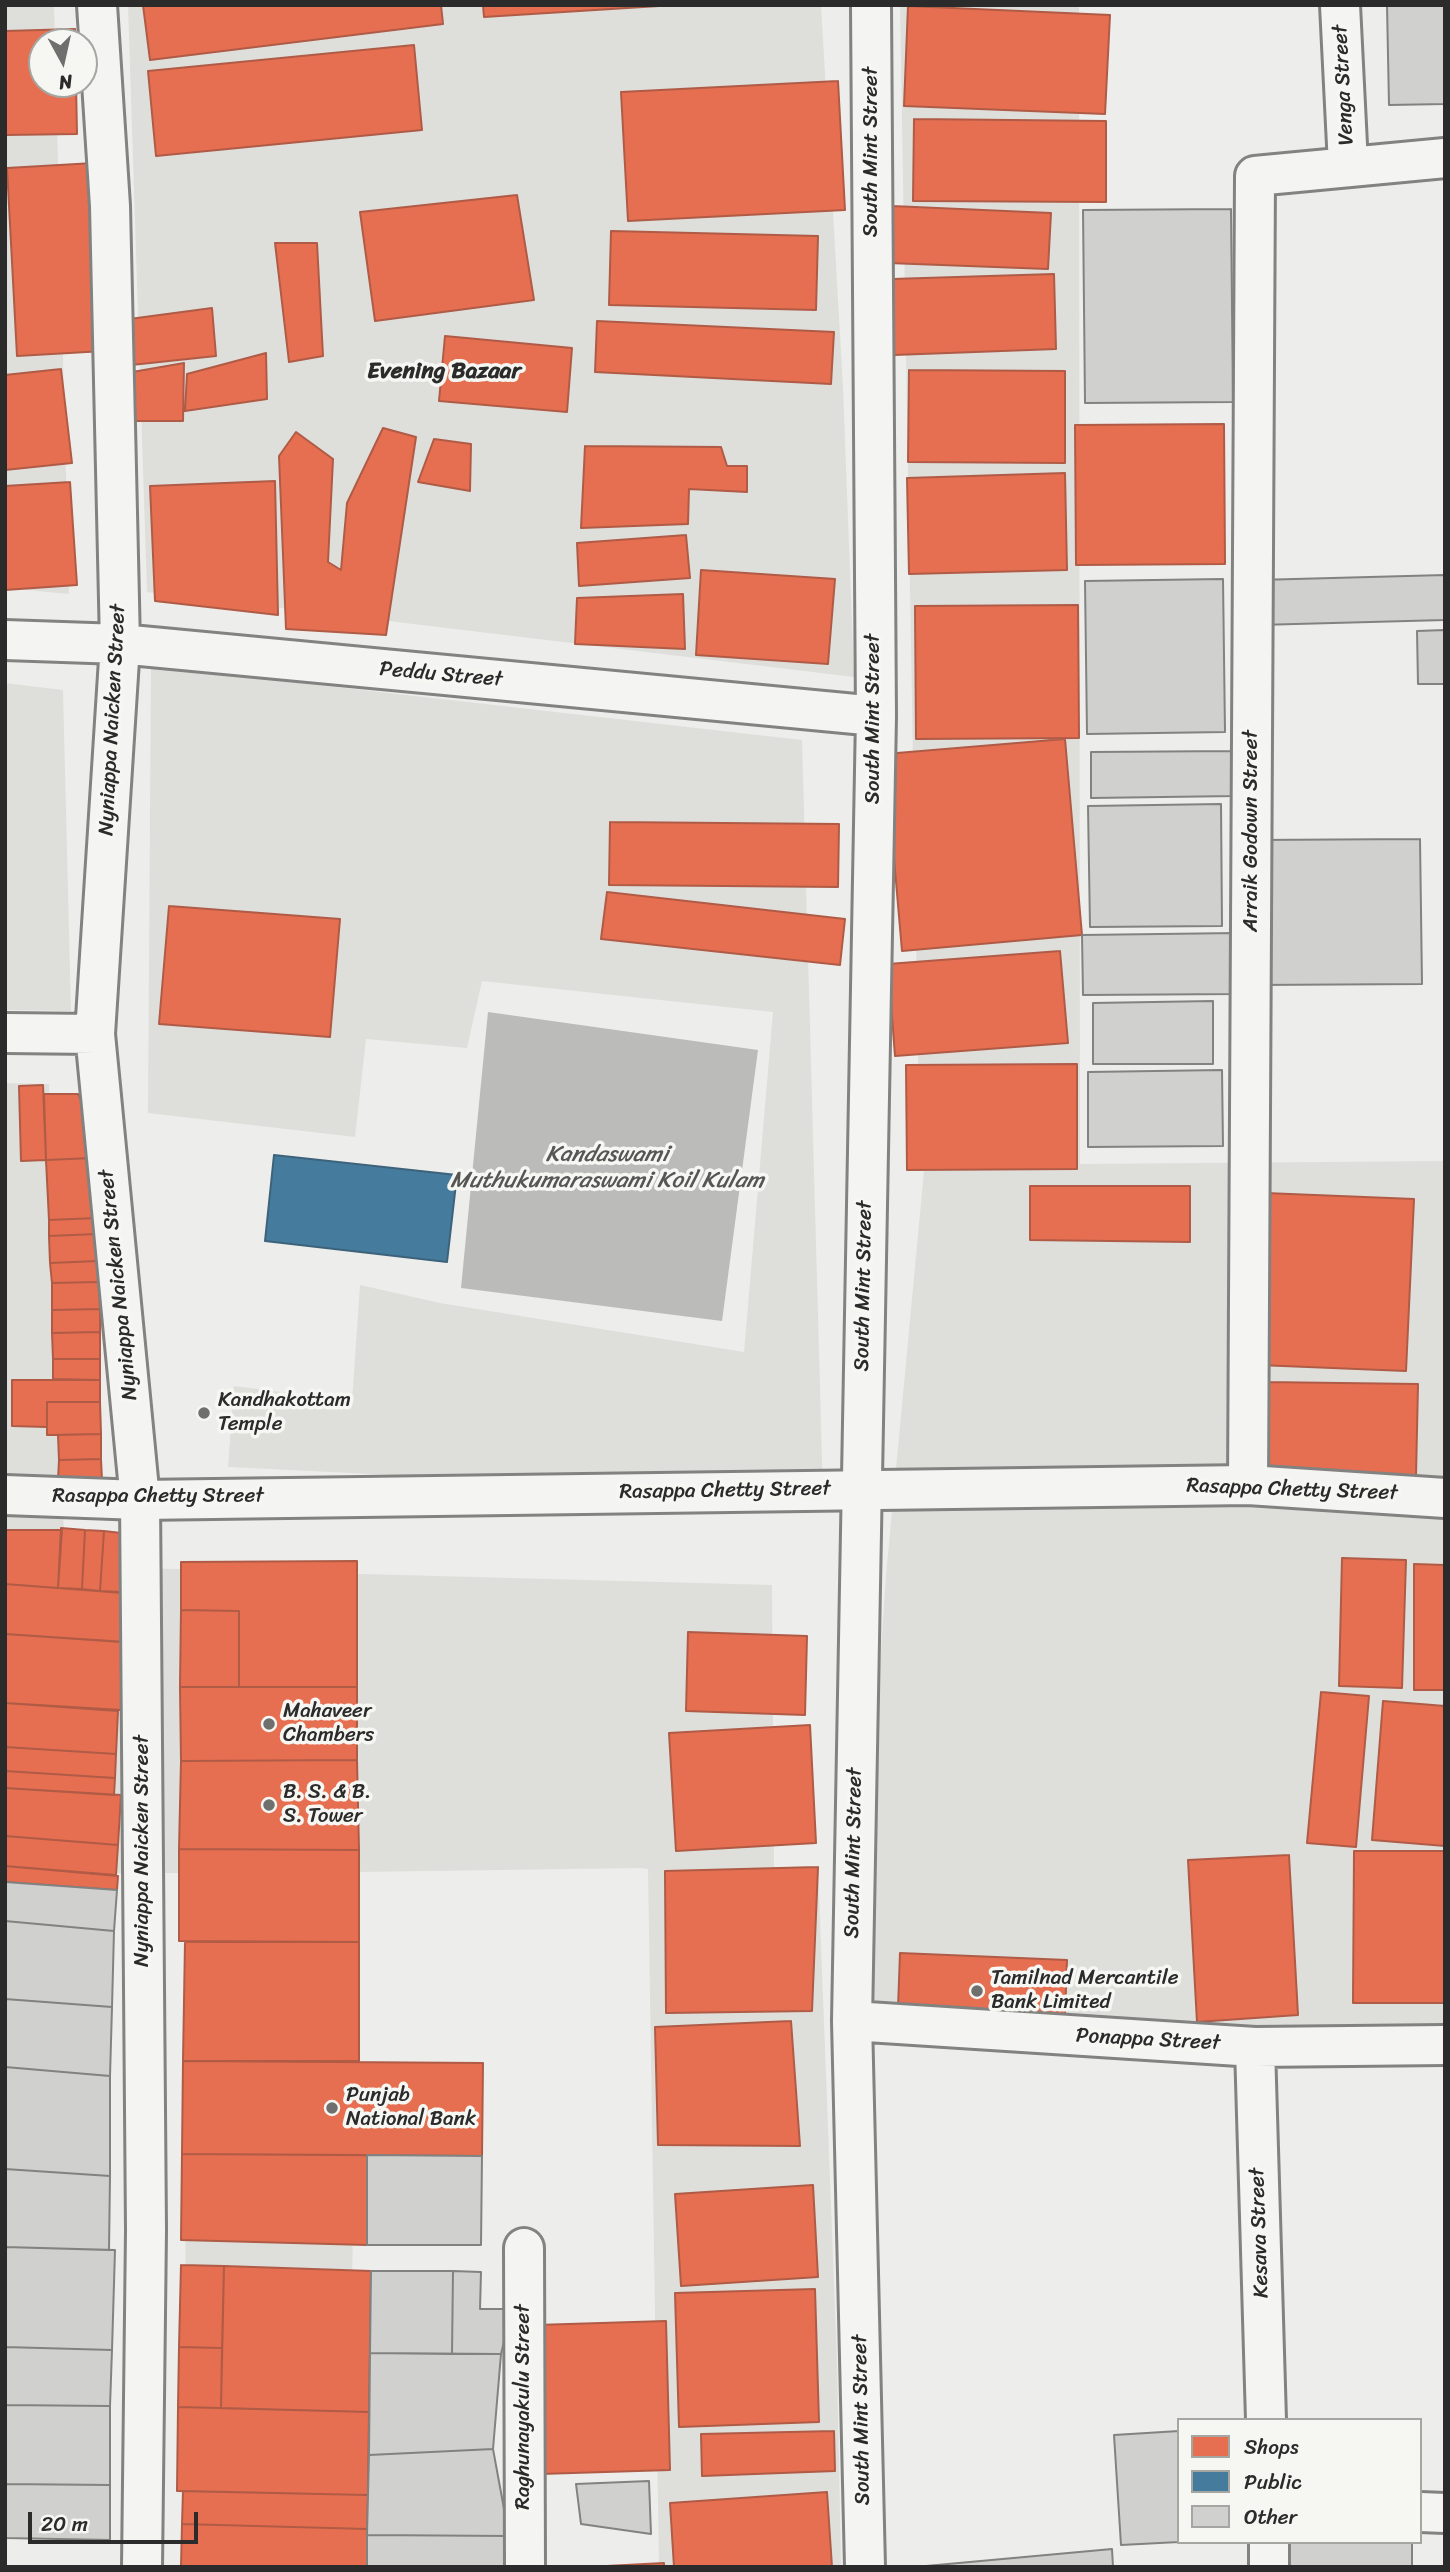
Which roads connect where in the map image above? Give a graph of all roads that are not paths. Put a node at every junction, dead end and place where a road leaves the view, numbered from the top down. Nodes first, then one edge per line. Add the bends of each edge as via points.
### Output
1 (97, 5) edge
2 (871, 5) edge
3 (1340, 5) edge
4 (1445, 158) edge
5 (1348, 165) junction
6 (5, 640) edge
7 (120, 644) junction
8 (876, 716) junction
9 (5, 1033) edge
10 (95, 1034) junction
11 (1248, 1485) junction
12 (859, 1489) junction
13 (5, 1495) edge
14 (1445, 1497) edge
15 (140, 1500) junction
16 (852, 2021) junction
17 (1445, 2045) edge
18 (1255, 2047) junction
19 (524, 2248) dead end
20 (1266, 2418) edge
21 (1422, 2512) edge
22 (1445, 2513) edge
23 (1269, 2544) edge
24 (142, 2567) edge
25 (525, 2567) edge
26 (865, 2567) edge
27 (1269, 2567) edge

1 - 7 street, Nyniappa Naicken Street via 110,206
2 - 8 street, South Mint Street
3 - 5 street, Venga Street
4 - 5 street
5 - 11 street, Arraik Godown Street via 1255,176
6 - 7 street, Peddu Street
7 - 8 street, Peddu Street
7 - 10 street, Nyniappa Naicken Street
8 - 12 street, South Mint Street
9 - 10 street
10 - 15 street, Nyniappa Naicken Street
11 - 12 street, Rasappa Chetty Street
11 - 14 street, Rasappa Chetty Street
12 - 15 street, Rasappa Chetty Street
12 - 16 street, South Mint Street
13 - 15 street, Rasappa Chetty Street
15 - 24 street, Nyniappa Naicken Street via 146,2230
16 - 18 street, Ponappa Street
16 - 26 street, South Mint Street
17 - 18 street, Ponappa Street
18 - 20 street, Kesava Street
19 - 25 street, Raghunayakulu Street
21 - 22 street
23 - 27 street

